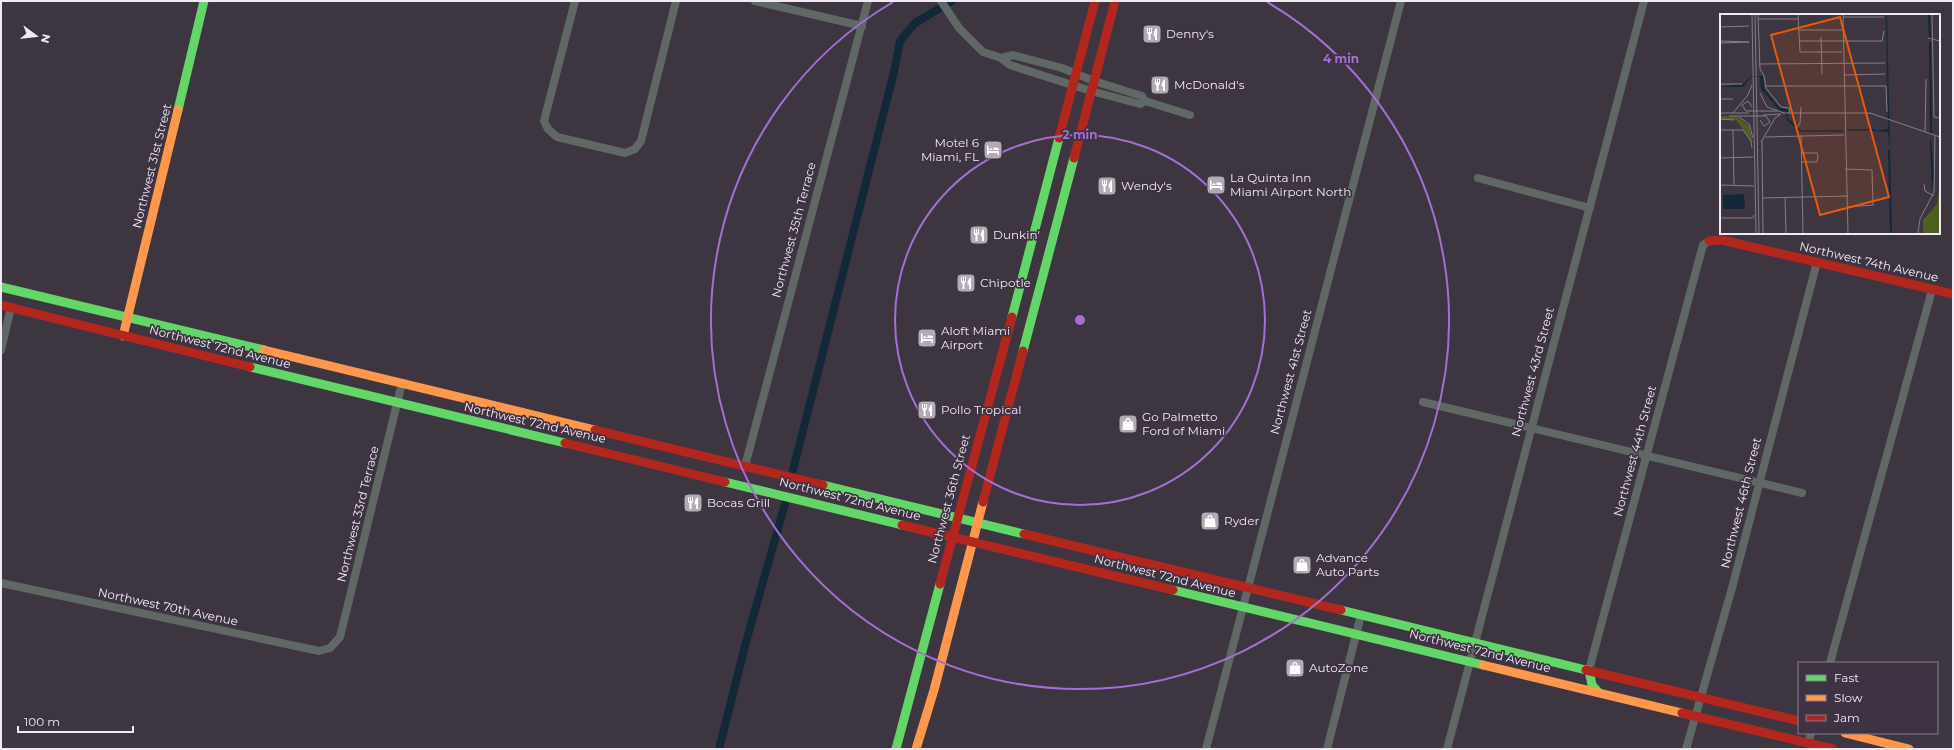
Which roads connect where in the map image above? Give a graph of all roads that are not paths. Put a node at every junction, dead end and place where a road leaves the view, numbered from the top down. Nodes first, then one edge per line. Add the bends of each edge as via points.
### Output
1 (204, 1) edge
2 (575, 1) edge
3 (676, 1) edge
4 (754, 1) edge
5 (868, 1) edge
6 (941, 1) edge
7 (1095, 1) edge
8 (1115, 1) edge
9 (1400, 1) edge
10 (1644, 1) edge
11 (862, 26) junction
12 (1001, 58) junction
13 (1077, 74) junction
14 (1094, 81) junction
15 (1074, 86) junction
16 (1091, 91) junction
17 (1145, 101) junction
18 (1190, 115) dead end
19 (1478, 178) dead end
20 (1055, 192) junction
21 (1590, 208) junction
22 (1709, 241) joint
23 (1817, 262) junction
24 (1, 287) edge
25 (1932, 290) junction
26 (1953, 294) edge
27 (1, 305) edge
28 (11, 307) junction
29 (127, 317) junction
30 (123, 336) junction
31 (1, 350) edge
32 (352, 372) junction
33 (402, 383) junction
34 (361, 394) junction
35 (1423, 402) dead end
36 (397, 403) junction
37 (1530, 429) junction
38 (562, 432) junction
39 (1646, 455) junction
40 (745, 466) junction
41 (1759, 484) junction
42 (1802, 493) dead end
43 (957, 517) junction
44 (978, 522) junction
45 (952, 536) junction
46 (973, 541) junction
47 (1, 583) edge
48 (1246, 588) junction
49 (1242, 606) junction
50 (1361, 615) junction
51 (1356, 633) junction
52 (1474, 642) junction
53 (330, 648) joint
54 (1469, 660) junction
55 (1830, 662) edge
56 (1589, 670) junction
57 (1598, 692) junction
58 (1701, 697) junction
59 (1696, 715) junction
60 (1798, 721) edge
61 (1810, 734) edge
62 (1849, 734) edge
63 (1808, 743) junction
64 (896, 749) edge
65 (916, 749) edge
66 (1206, 749) edge
67 (1327, 749) edge
68 (1447, 749) edge
69 (1686, 749) edge
70 (1833, 749) edge
71 (1909, 749) edge

1 - 29 main road, Northwest 31st Street
2 - 3 street via 544,121 557,137 625,153 635,149 641,141
4 - 11 street
5 - 11 street, Northwest 35th Terrace
6 - 12 street via 959,28 983,52
7 - 13 main road, Northwest 36th Street
8 - 14 main road, Northwest 36th Street
9 - 48 street, Northwest 41st Street
10 - 21 street, Northwest 43rd Street
11 - 40 street, Northwest 35th Terrace
12 - 13 street via 1013,55
12 - 15 street via 1010,65
13 - 14 street
13 - 15 main road, Northwest 36th Street
14 - 16 main road, Northwest 36th Street
14 - 17 street via 1142,96
15 - 16 street
15 - 20 main road, Northwest 36th Street
16 - 17 street via 1140,104
16 - 20 main road, Northwest 36th Street
17 - 18 street
19 - 21 street
20 - 43 main road, Northwest 36th Street
20 - 44 main road, Northwest 36th Street
21 - 37 street, Northwest 43rd Street
22 - 23 main road, Northwest 74th Avenue via 1722,240
22 - 39 street, Northwest 44th Street via 1703,246
23 - 25 main road, Northwest 74th Avenue
23 - 41 street, Northwest 46th Street
24 - 29 main road, Northwest 72nd Avenue
25 - 26 main road, Northwest 74th Avenue
25 - 55 street
27 - 28 main road, Northwest 72nd Avenue
28 - 30 main road, Northwest 72nd Avenue
28 - 31 street
29 - 30 main road, Northwest 31st Street
29 - 32 main road, Northwest 72nd Avenue
30 - 34 main road, Northwest 72nd Avenue
32 - 33 main road, Northwest 72nd Avenue
32 - 34 main road via 355,387
33 - 36 street, Northwest 33rd Terrace
33 - 38 main road, Northwest 72nd Avenue
34 - 36 main road, Northwest 72nd Avenue
35 - 37 street
36 - 38 main road, Northwest 72nd Avenue
36 - 53 street, Northwest 33rd Terrace via 340,637
37 - 39 street
37 - 52 street, Northwest 43rd Street
38 - 40 main road, Northwest 72nd Avenue
38 - 45 main road, Northwest 72nd Avenue via 774,493
39 - 41 street
39 - 56 street, Northwest 44th Street
40 - 43 main road, Northwest 72nd Avenue
41 - 42 street
41 - 58 street, Northwest 46th Street
43 - 44 main road, Northwest 72nd Avenue
43 - 45 main road, Northwest 36th Street
44 - 46 main road, Northwest 36th Street
44 - 48 main road, Northwest 72nd Avenue
45 - 46 main road, Northwest 72nd Avenue
45 - 64 main road, Northwest 36th Street
46 - 49 main road, Northwest 72nd Avenue
46 - 65 main road, Northwest 36th Street
47 - 53 street, Northwest 70th Avenue via 319,651
48 - 49 street, Northwest 41st Street
48 - 50 main road, Northwest 72nd Avenue
49 - 51 main road, Northwest 72nd Avenue
49 - 66 street, Northwest 41st Street
50 - 51 street
50 - 52 main road, Northwest 72nd Avenue
51 - 54 main road, Northwest 72nd Avenue
51 - 67 street
52 - 54 street, Northwest 43rd Street
52 - 56 main road, Northwest 72nd Avenue
54 - 57 main road, Northwest 72nd Avenue
54 - 68 street, Northwest 43rd Street
56 - 57 main road via 1592,685
56 - 58 main road, Northwest 72nd Avenue
57 - 59 main road, Northwest 72nd Avenue
58 - 59 street, Northwest 46th Street
58 - 60 main road, Northwest 72nd Avenue
59 - 63 main road, Northwest 72nd Avenue
59 - 69 street, Northwest 46th Street
61 - 63 street
62 - 71 main road
63 - 70 main road, Northwest 72nd Avenue

